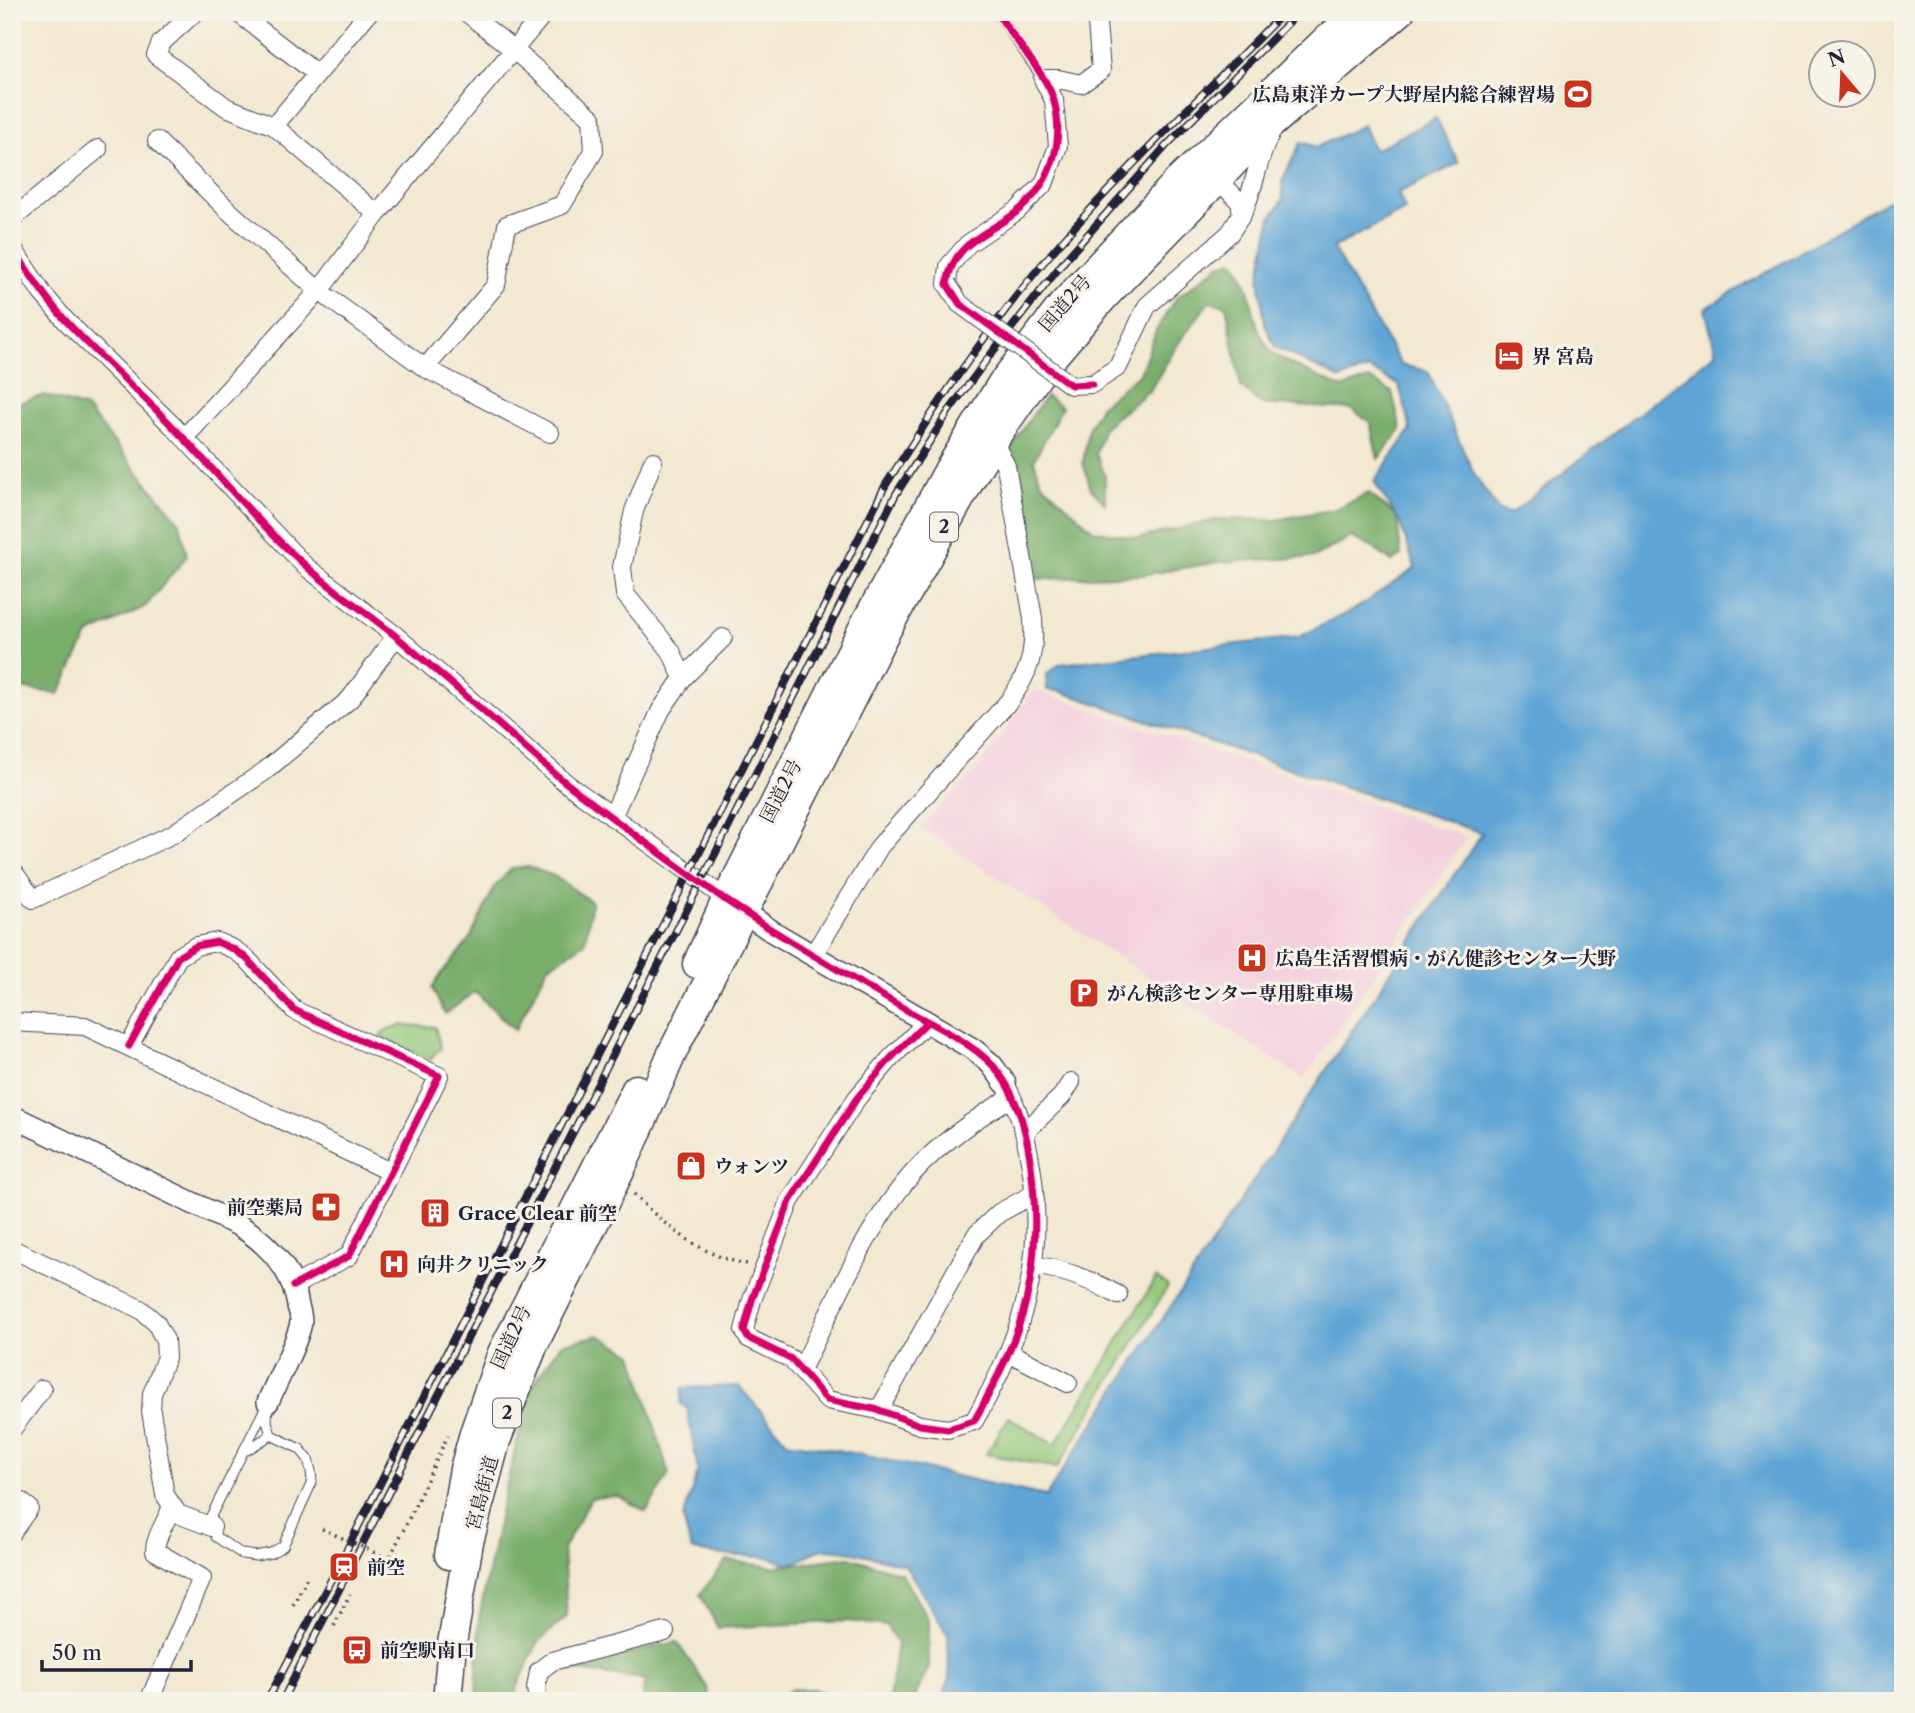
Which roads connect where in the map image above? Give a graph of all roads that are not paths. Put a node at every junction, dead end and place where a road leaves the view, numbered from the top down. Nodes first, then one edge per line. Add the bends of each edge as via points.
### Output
1 (195, 12) edge
2 (237, 12) edge
3 (369, 12) edge
4 (466, 12) edge
5 (545, 12) edge
6 (993, 12) edge
7 (1096, 12) edge
8 (1362, 12) edge
9 (1400, 12) edge
10 (514, 50) junction
11 (317, 74) junction
12 (1043, 79) junction
13 (1298, 99) junction
14 (274, 127) junction
15 (157, 141) dead end
16 (98, 149) dead end
17 (1207, 169) junction
18 (377, 214) junction
19 (1242, 214) junction
20 (12, 219) edge
21 (12, 247) edge
22 (319, 291) junction
23 (425, 368) junction
24 (550, 433) dead end
25 (184, 438) junction
26 (993, 441) junction
27 (653, 461) dead end
28 (396, 636) junction
29 (723, 638) dead end
30 (682, 678) junction
31 (612, 817) junction
32 (12, 870) edge
33 (735, 906) junction
34 (813, 955) junction
35 (12, 1022) edge
36 (927, 1022) junction
37 (129, 1046) junction
38 (1071, 1082) dead end
39 (1008, 1090) junction
40 (12, 1116) edge
41 (1026, 1131) junction
42 (632, 1145) joint
43 (390, 1172) junction
44 (1034, 1194) junction
45 (12, 1249) edge
46 (1034, 1265) junction
47 (293, 1286) junction
48 (1118, 1295) dead end
49 (1010, 1353) junction
50 (802, 1368) junction
51 (1068, 1383) dead end
52 (42, 1389) dead end
53 (268, 1402) junction
54 (879, 1410) junction
55 (12, 1429) edge
56 (271, 1435) junction
57 (242, 1453) junction
58 (12, 1495) edge
59 (172, 1505) junction
60 (212, 1527) junction
61 (12, 1532) edge
62 (665, 1632) dead end
63 (149, 1701) edge
64 (446, 1701) edge
65 (538, 1701) edge

1 - 14 street via 161,43 156,55 226,107
2 - 11 street
3 - 11 street
4 - 10 street
5 - 10 street
6 - 12 lane
7 - 12 street via 1101,70 1081,84
8 - 17 highway, 国道2号 / 2 via 1328,38
9 - 13 highway, 国道2号 / 2
10 - 18 street
10 - 23 street via 592,118 594,152 562,205 507,225 496,285
11 - 14 street
12 - 19 street, bridge via 1054,100 1058,146 1044,184 1018,210 968,244 949,266 947,284 960,304 1071,385 1093,384 1118,367 1147,306 1230,233
13 - 17 highway, 国道2号 / 2
13 - 19 street via 1263,146
14 - 18 street
15 - 22 street
16 - 20 street
17 - 19 street via 1240,202
17 - 26 highway, 国道2号 / 2 via 1074,330
17 - 33 highway, 国道2号 / 2 via 1063,304 975,426 866,622
18 - 22 street
21 - 25 street via 66,321
22 - 23 street
22 - 25 street
23 - 24 street
25 - 28 street via 305,566
26 - 33 highway, 国道2号 / 2
26 - 34 street via 1006,466 1033,618 1031,663 1009,701 880,846
27 - 30 street via 634,511 622,567 625,594 671,651
28 - 31 street
28 - 32 street via 350,699 265,771 173,834 33,899
29 - 30 street
30 - 31 street
31 - 33 street
33 - 34 street
33 - 42 highway, 国道2号 / 2
33 - 64 highway, 国道2号 / 2 via 520,1317 487,1391 464,1469 446,1576
34 - 36 street
35 - 37 street via 86,1026
36 - 39 street via 983,1055
36 - 50 street via 857,1098 822,1149 790,1201 764,1266 744,1330 748,1338
37 - 43 street
37 - 43 street via 178,957 196,946 217,942 233,949 294,1010 439,1076
38 - 41 street
39 - 41 street
39 - 50 street via 943,1143 888,1205
40 - 47 street via 257,1236 285,1266
41 - 44 street
42 - 64 highway, 宮島街道 / 2 via 534,1344 496,1441 459,1592
43 - 47 street via 348,1256
44 - 46 street
44 - 54 street via 999,1213 976,1235
45 - 59 street via 141,1309 156,1322 165,1340 166,1357 150,1411 165,1495
46 - 48 street via 1064,1270
46 - 49 street
47 - 53 street via 301,1325
49 - 51 street
49 - 54 street via 974,1421 948,1429 920,1425
50 - 54 street via 827,1400
52 - 55 street
53 - 56 lane
53 - 57 lane
56 - 57 lane
56 - 60 lane via 300,1449 311,1471 312,1482 283,1546 256,1556 242,1554 216,1538
57 - 60 lane via 211,1516
58 - 61 street via 29,1508
59 - 60 street via 178,1514
59 - 63 street via 155,1551 202,1578
62 - 65 street via 552,1661 539,1671

